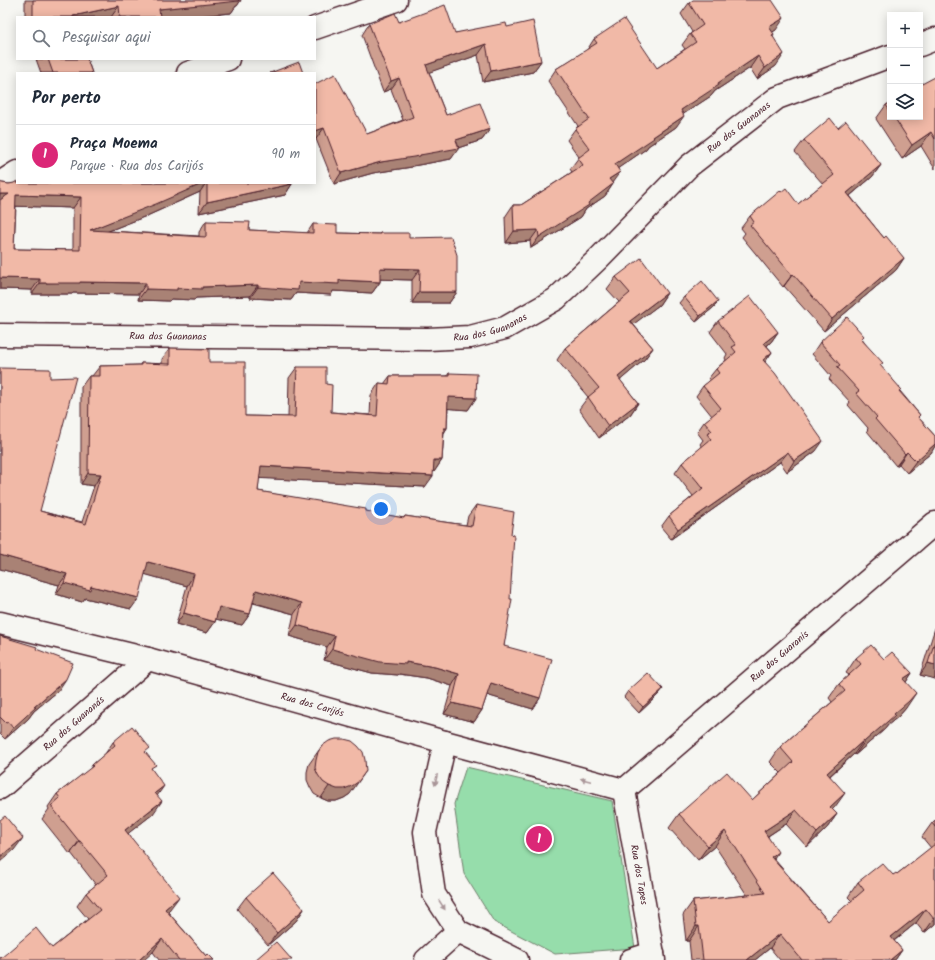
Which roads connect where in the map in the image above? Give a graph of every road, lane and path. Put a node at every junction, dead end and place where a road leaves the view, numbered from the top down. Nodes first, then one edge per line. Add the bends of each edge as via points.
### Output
1 (396, 0) edge
2 (316, 28) edge
3 (935, 39) edge
4 (923, 44) edge
5 (887, 57) edge
6 (225, 60) edge
7 (191, 72) edge
8 (0, 334) edge
9 (935, 524) edge
10 (0, 623) edge
11 (148, 659) junction
12 (445, 742) junction
13 (0, 788) edge
14 (624, 790) junction
15 (458, 931) junction
16 (653, 956) edge
17 (426, 960) edge
18 (517, 960) edge
19 (631, 960) edge

1 - 2 street
3 - 4 street
5 - 8 street, Rua dos Guananas via 777,98 689,166 556,299 505,328 470,336 428,339
6 - 7 street
9 - 14 street, Rua dos Guaranis
10 - 11 street, Rua dos Carijós
11 - 12 street, Rua dos Carijós
11 - 13 street, Rua dos Guananás
14 -> 12 street, Rua dos Carijós
12 -> 15 street via 424,832 434,894
14 - 16 street, Rua dos Tapes
15 - 17 street
15 - 18 street
16 - 19 street

